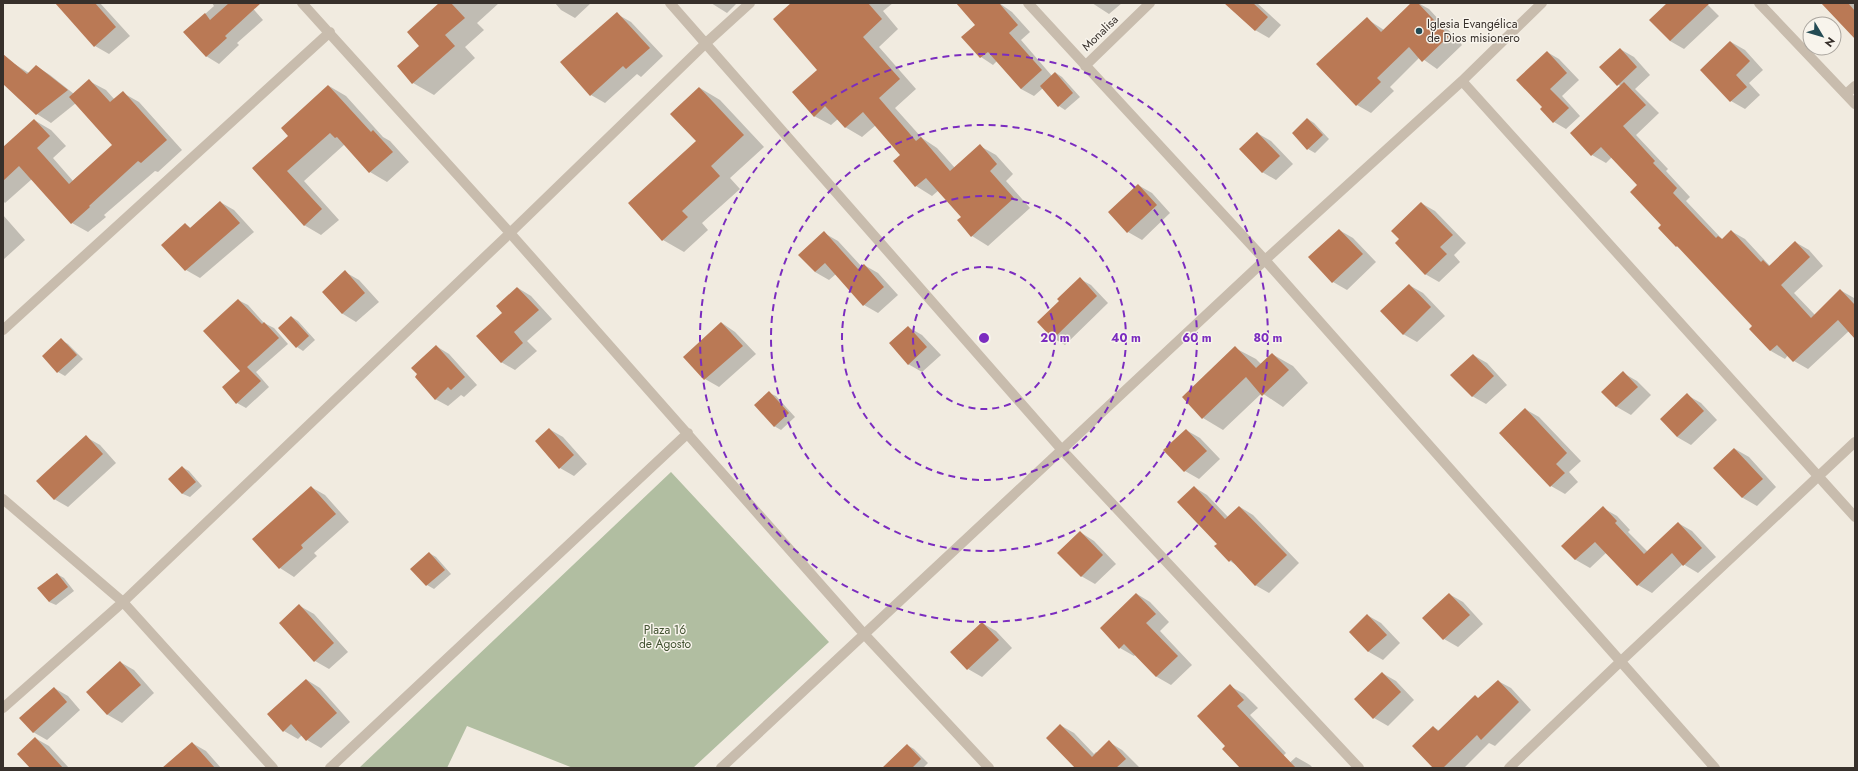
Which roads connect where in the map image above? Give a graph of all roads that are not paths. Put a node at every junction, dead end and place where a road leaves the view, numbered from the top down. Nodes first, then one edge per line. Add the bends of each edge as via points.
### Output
1 (302, 3) edge
2 (670, 3) edge
3 (750, 3) edge
4 (1028, 3) edge
5 (1150, 3) edge
6 (1542, 3) edge
7 (1759, 3) edge
8 (330, 32) junction
9 (706, 43) junction
10 (1085, 66) junction
11 (1462, 81) junction
12 (1855, 86) edge
13 (1846, 94) junction
14 (1855, 104) edge
15 (510, 233) junction
16 (1265, 260) junction
17 (3, 330) edge
18 (688, 433) junction
19 (1855, 442) edge
20 (1062, 450) junction
21 (1819, 477) junction
22 (3, 499) edge
23 (1855, 517) edge
24 (123, 602) junction
25 (865, 635) junction
26 (1620, 662) junction
27 (3, 708) edge
28 (273, 768) edge
29 (330, 768) edge
30 (721, 768) edge
31 (989, 768) edge
32 (1359, 768) edge
33 (1509, 768) edge
34 (1715, 768) edge

1 - 8 street
2 - 9 street
3 - 9 street
4 - 10 street
5 - 10 street, Monalisa
6 - 11 street
7 - 13 street
8 - 15 street
8 - 17 street
9 - 15 street
9 - 20 street
10 - 16 street
11 - 16 street
11 - 21 street
12 - 13 street
13 - 14 street
15 - 18 street
15 - 24 street
16 - 20 street
16 - 26 street
18 - 25 street
18 - 29 street
19 - 21 street
20 - 25 street
20 - 32 street
21 - 23 street
21 - 26 street
22 - 24 street
24 - 27 street
24 - 28 street
25 - 30 street
25 - 31 street
26 - 33 street
26 - 34 street

